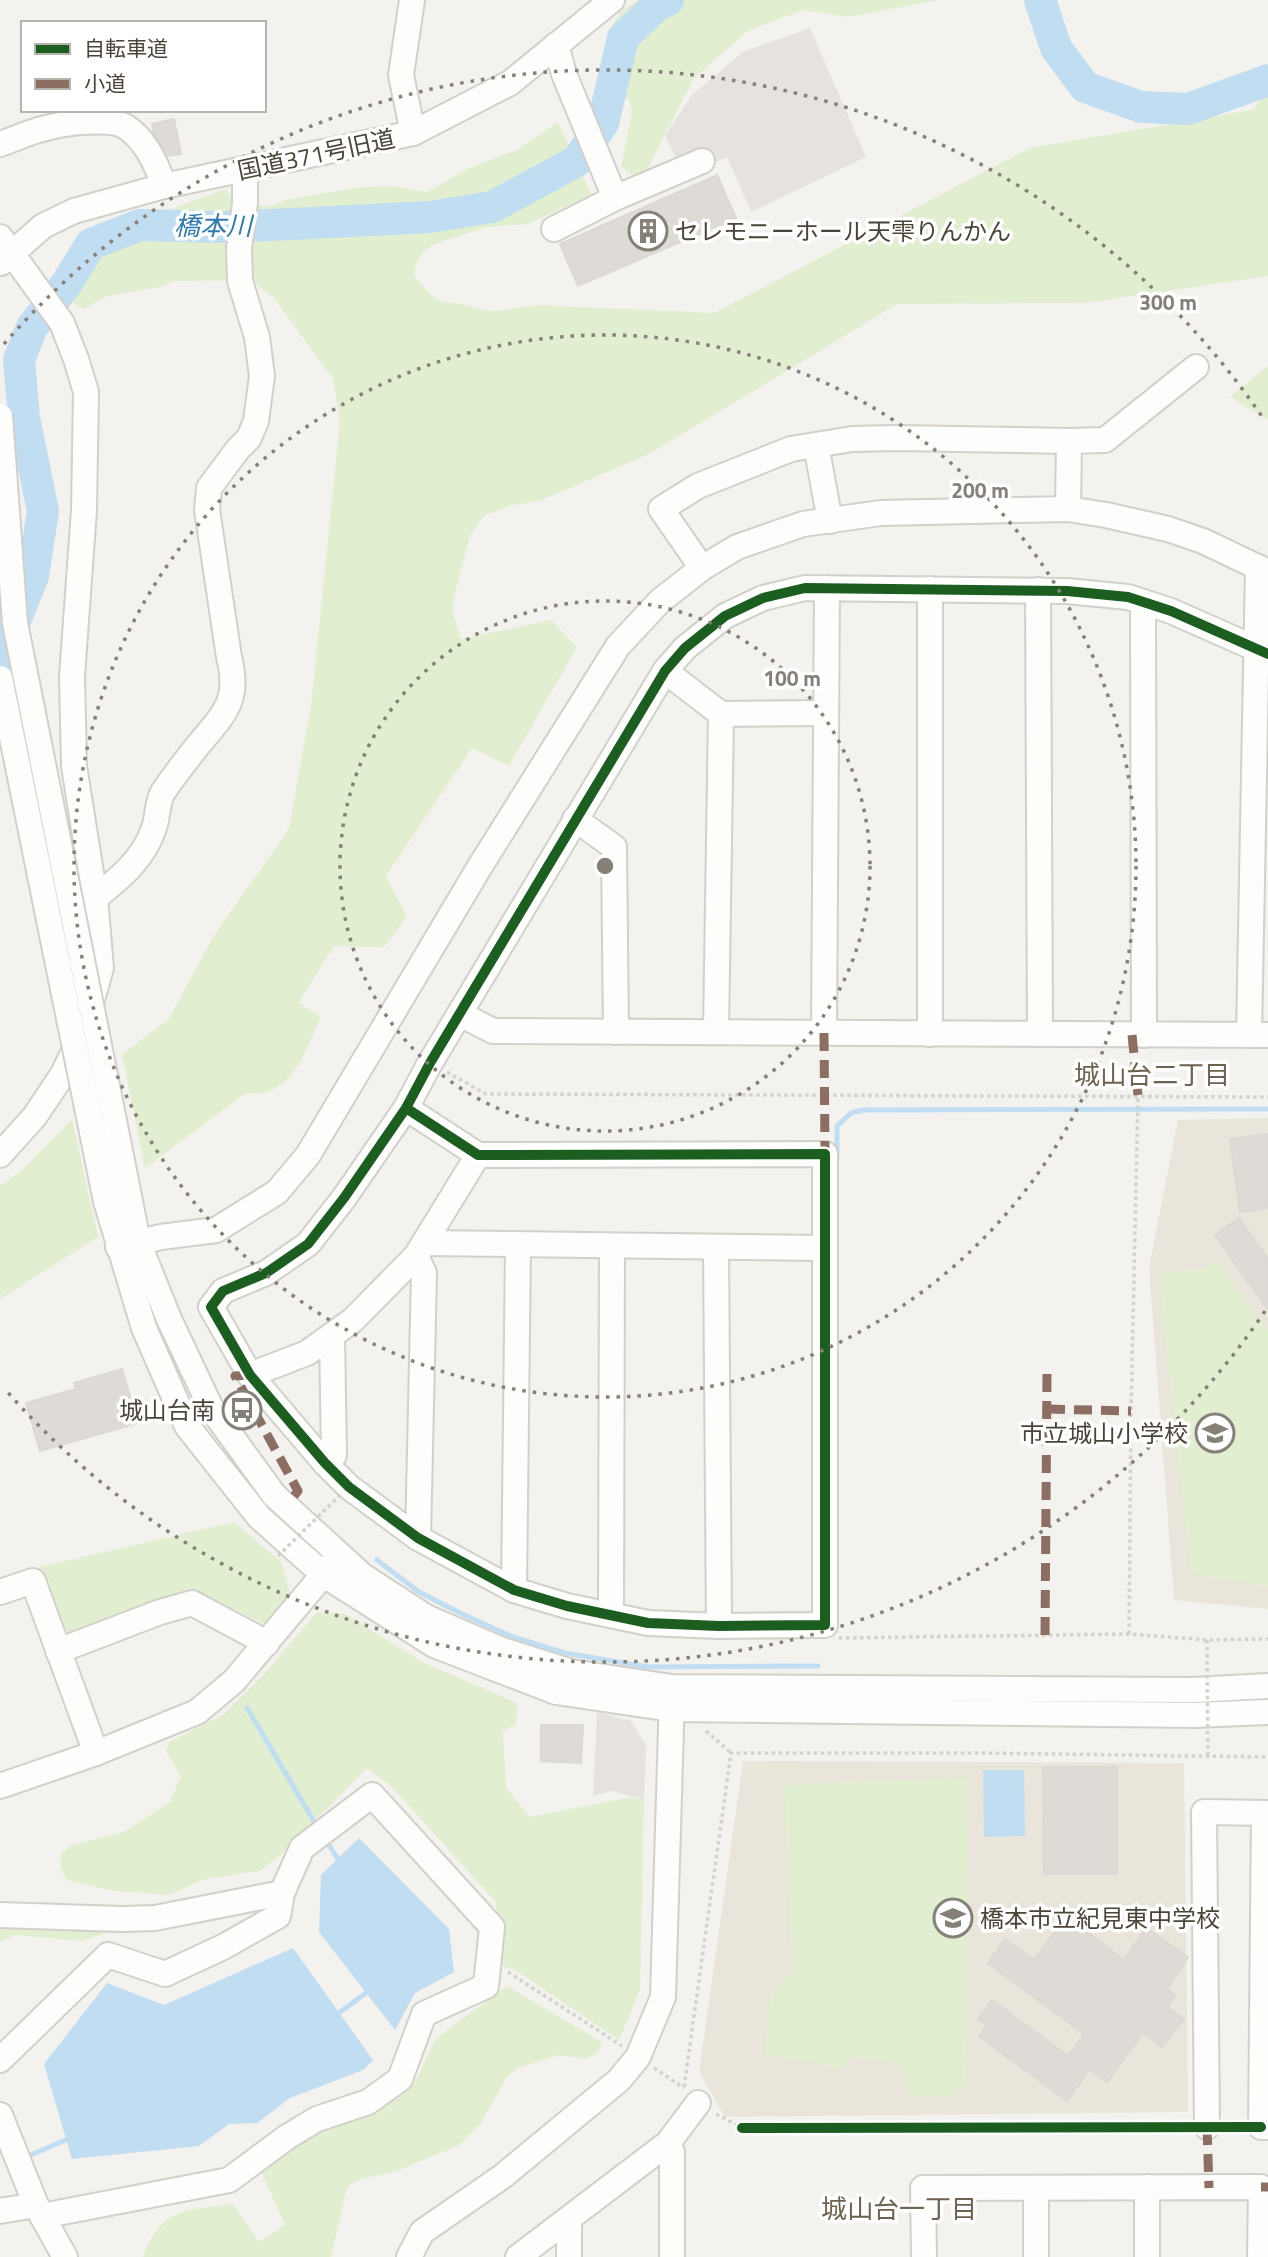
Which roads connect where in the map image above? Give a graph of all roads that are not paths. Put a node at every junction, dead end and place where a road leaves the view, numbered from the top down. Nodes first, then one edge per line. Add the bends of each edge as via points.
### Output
1 (412, 0) edge
2 (612, 0) edge
3 (556, 46) junction
4 (413, 132) junction
5 (0, 144) edge
6 (702, 161) dead end
7 (248, 170) junction
8 (163, 186) junction
9 (613, 193) junction
10 (554, 229) dead end
11 (4, 251) edge
12 (1196, 368) dead end
13 (0, 416) edge
14 (1069, 442) junction
15 (816, 445) junction
16 (1068, 509) junction
17 (830, 521) junction
18 (702, 568) junction
19 (1263, 569) edge
20 (827, 588) junction
21 (930, 589) junction
22 (1038, 590) junction
23 (1143, 602) junction
24 (1262, 651) edge
25 (665, 671) junction
26 (0, 678) edge
27 (826, 713) junction
28 (721, 714) junction
29 (575, 819) junction
30 (95, 898) junction
31 (1260, 920) edge
32 (460, 1014) junction
33 (616, 1032) junction
34 (716, 1032) junction
35 (824, 1033) junction
36 (930, 1034) junction
37 (1040, 1034) junction
38 (1144, 1035) junction
39 (1259, 1035) edge
40 (406, 1108) junction
41 (0, 1155) edge
42 (478, 1155) junction
43 (117, 1198) junction
44 (518, 1244) junction
45 (128, 1245) junction
46 (612, 1246) junction
47 (716, 1247) junction
48 (824, 1248) junction
49 (421, 1250) junction
50 (331, 1335) junction
51 (250, 1375) junction
52 (326, 1463) junction
53 (418, 1538) junction
54 (340, 1554) junction
55 (324, 1575) junction
56 (514, 1590) junction
57 (0, 1592) edge
58 (611, 1615) junction
59 (719, 1626) junction
60 (267, 1643) junction
61 (58, 1651) junction
62 (1268, 1686) edge
63 (671, 1698) junction
64 (1268, 1712) edge
65 (96, 1753) junction
66 (0, 1786) edge
67 (1266, 1813) edge
68 (282, 1893) junction
69 (0, 1915) edge
70 (0, 2060) edge
71 (691, 2096) road end
72 (0, 2115) edge
73 (1207, 2127) dead end
74 (1268, 2127) edge
75 (672, 2152) dead end
76 (1035, 2188) junction
77 (1147, 2188) junction
78 (39, 2210) junction
79 (0, 2211) edge
80 (569, 2220) junction
81 (1263, 2251) edge
82 (65, 2257) edge
83 (409, 2257) edge
84 (518, 2257) edge
85 (569, 2257) edge
86 (672, 2257) edge
87 (924, 2257) edge
88 (1036, 2257) edge
89 (1147, 2257) edge

1 - 4 street via 401,75
2 - 3 street, 国道371号旧道
3 - 4 street, 国道371号旧道 via 510,83
3 - 9 street
4 - 7 street, 国道371号旧道
5 - 8 street via 47,127 111,122 126,127 147,150
6 - 9 street
7 - 8 street, 国道371号旧道
7 - 30 street via 240,281 257,337 262,376 256,421 249,438 209,488 207,510 234,676 232,698 217,725 161,795 153,831 139,856
8 - 11 street, 国道371号旧道 via 74,211
9 - 10 street
11 - 30 street via 62,323 86,392 84,510 72,689 74,766
12 - 14 street via 1105,440
13 - 43 street, bridge via 15,623
14 - 15 street via 895,438
14 - 16 street
15 - 17 street
15 - 18 street via 791,449 698,486 661,509
16 - 17 street via 881,513
16 - 19 street via 1168,530
17 - 18 street via 803,524 737,547
18 - 45 street via 660,601 618,646 478,868 308,1155 276,1192 216,1230
19 - 24 street
20 - 21 street
20 - 25 street via 762,597 725,616
20 - 27 street
21 - 22 street
21 - 36 street
22 - 23 street
22 - 37 street
23 - 24 street
23 - 38 street
24 - 31 street
25 - 28 street
25 - 29 street
26 - 43 street, bridge
27 - 28 street
27 - 35 street
28 - 34 street
29 - 32 street
29 - 33 street via 614,847
30 - 41 street via 101,968 83,1032 35,1116
31 - 39 street
32 - 33 street via 493,1031
32 - 40 street
33 - 34 street
34 - 35 street
35 - 36 street
36 - 37 street
37 - 38 street
38 - 39 street
40 - 42 street
40 - 51 street via 308,1244 266,1273 223,1291 211,1307
42 - 48 street via 825,1154
42 - 49 street
43 - 45 street
44 - 46 street
44 - 49 street
44 - 56 street
45 - 54 street via 211,1408 274,1495
45 - 55 street via 144,1328 187,1426 260,1517
46 - 47 street
46 - 58 street
47 - 48 street
47 - 59 street
48 - 59 street via 825,1625
49 - 50 street via 353,1320
49 - 53 street
50 - 51 street via 307,1353
50 - 52 street via 334,1455
51 - 52 street
52 - 53 street via 349,1487
53 - 56 street
54 - 55 street
54 - 63 street via 363,1576 426,1618 502,1650
55 - 60 street
55 - 63 street via 434,1644 556,1692
56 - 58 street
57 - 61 street via 33,1581
58 - 59 street via 648,1623
60 - 61 street via 192,1603
60 - 65 street via 234,1682 197,1712
61 - 65 street
62 - 63 street
63 - 64 street via 1196,1716
63 - 83 street via 663,1997 638,2057 619,2080 503,2176 422,2232
65 - 66 street
67 - 73 street via 1204,1812
67 - 74 street via 1261,2127
68 - 69 street via 155,1918
68 - 70 street via 278,1916 165,1974 108,1955
68 - 78 street via 302,1848 372,1795 492,1927 486,1986 425,2014 400,2079 368,2102 317,2119 229,2180
71 - 80 street via 668,2143
72 - 78 street
75 - 86 street
76 - 77 street
76 - 87 street via 923,2188
76 - 88 street
77 - 81 street via 1261,2187
77 - 89 street
78 - 79 street
78 - 82 street
80 - 84 street
80 - 85 street

